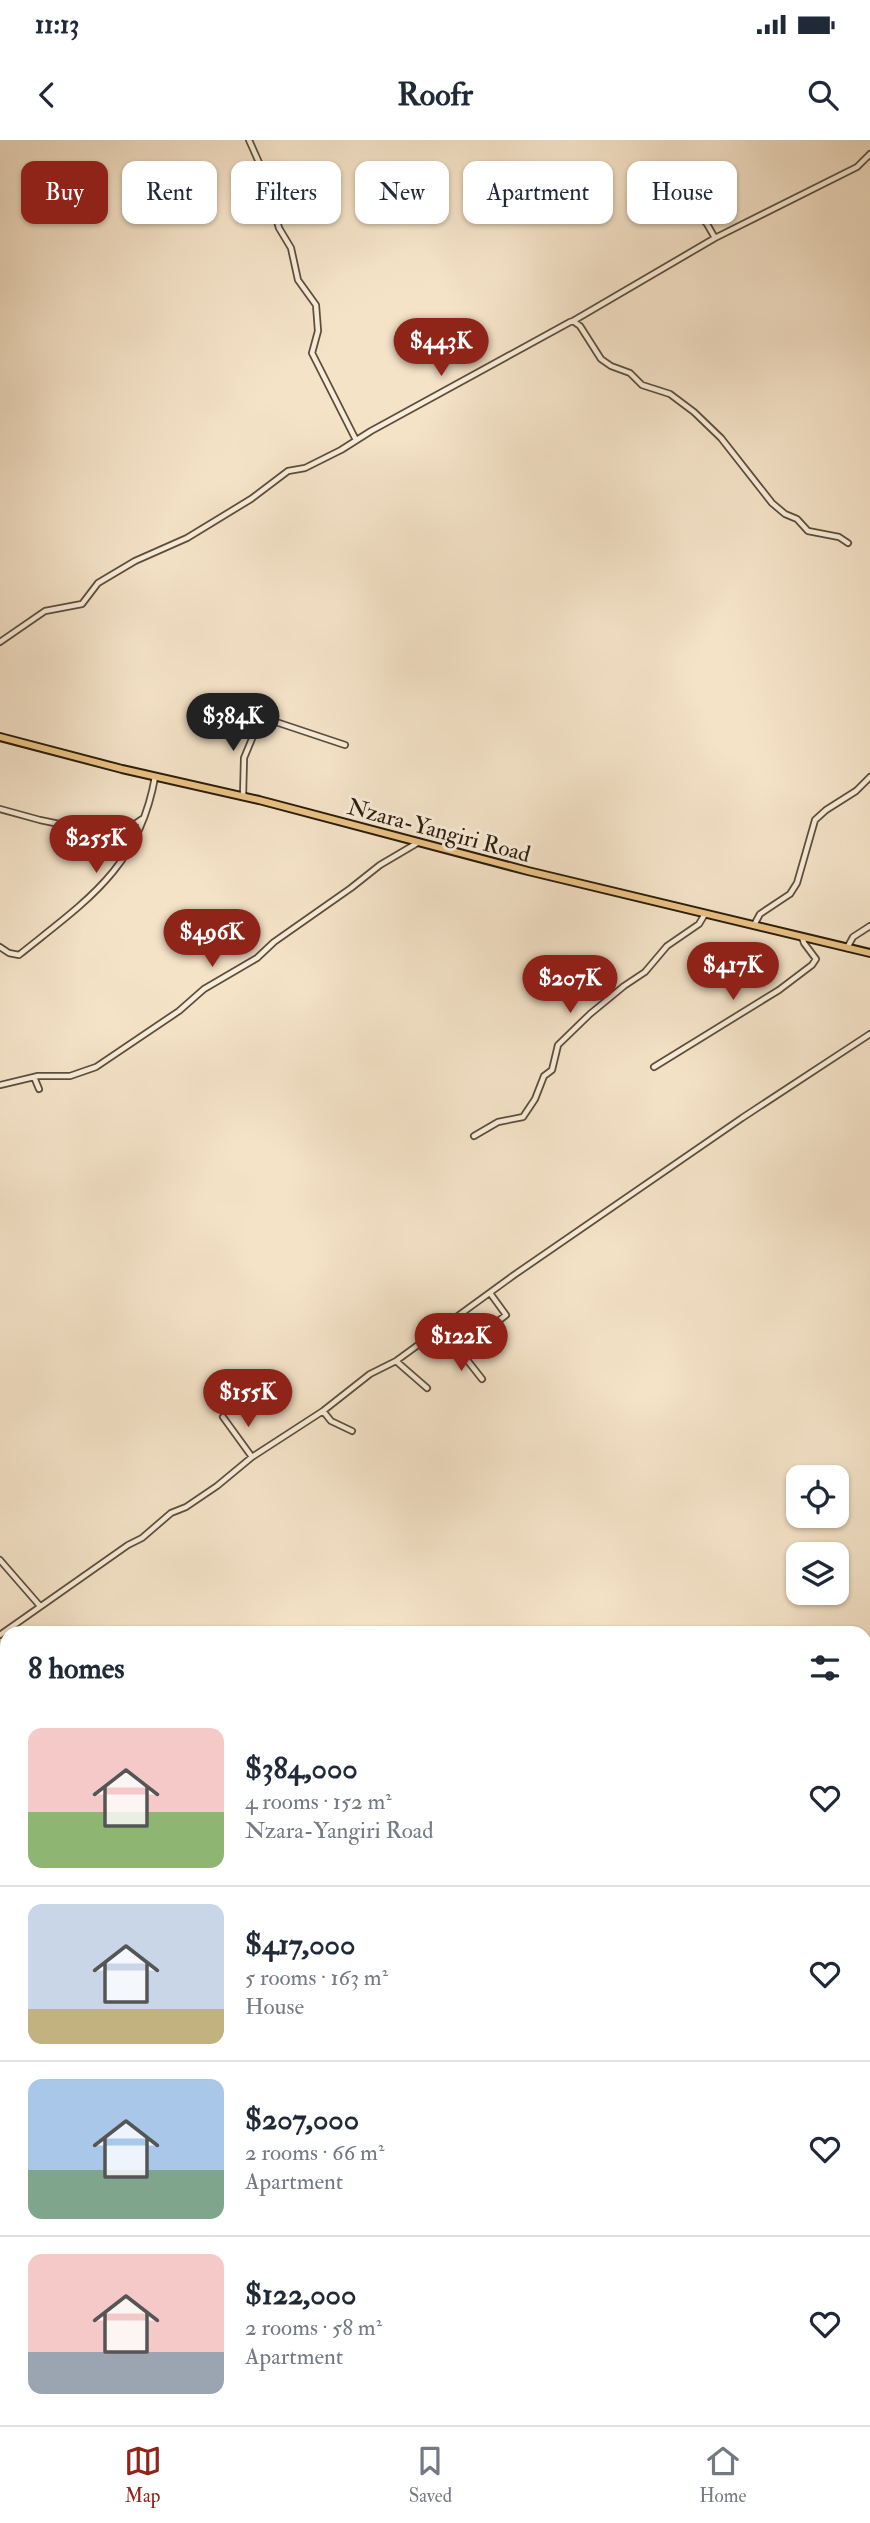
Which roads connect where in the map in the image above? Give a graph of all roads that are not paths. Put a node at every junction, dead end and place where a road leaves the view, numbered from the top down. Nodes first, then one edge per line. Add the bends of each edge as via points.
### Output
1 (249, 140) edge
2 (870, 154) edge
3 (707, 224) edge
4 (715, 238) junction
5 (573, 321) junction
6 (356, 440) junction
7 (848, 543) dead end
8 (0, 642) edge
9 (0, 737) edge
10 (345, 745) dead end
11 (156, 776) junction
12 (870, 777) edge
13 (243, 797) junction
14 (0, 808) edge
15 (142, 818) junction
16 (420, 842) junction
17 (705, 913) junction
18 (754, 925) junction
19 (870, 926) edge
20 (802, 937) junction
21 (0, 947) edge
22 (847, 948) junction
23 (870, 953) edge
24 (870, 1034) edge
25 (654, 1067) dead end
26 (34, 1077) junction
27 (0, 1085) edge
28 (39, 1089) dead end
29 (474, 1136) dead end
30 (490, 1293) junction
31 (441, 1327) junction
32 (460, 1351) junction
33 (396, 1361) junction
34 (482, 1379) dead end
35 (428, 1388) dead end
36 (323, 1411) junction
37 (223, 1416) dead end
38 (352, 1431) dead end
39 (252, 1457) junction
40 (0, 1560) edge
41 (40, 1606) junction
42 (12, 1626) edge

1 - 6 street via 279,228 291,248 298,280 316,305 318,331 313,354
2 - 4 street via 857,167
3 - 4 street
4 - 5 street
5 - 6 street
5 - 7 street via 601,359 642,385 670,394 694,412 785,514 808,531
6 - 8 street via 305,468 288,471 187,538 135,561 99,583 82,604 45,611
9 - 11 main road, Nzara-Yangiri Road
10 - 13 street via 261,717 244,758
11 - 13 main road, Nzara-Yangiri Road
11 - 15 street
12 - 18 street via 815,820 797,883 790,894 760,914
13 - 16 main road, Nzara-Yangiri Road
14 - 15 street via 117,836
15 - 21 street via 118,868 80,907 19,955
16 - 17 main road, Nzara-Yangiri Road
16 - 26 street via 380,865 257,958 204,989 96,1067 70,1076
17 - 18 main road, Nzara-Yangiri Road
17 - 29 street via 699,924 667,946 645,972 558,1045 552,1070 544,1076 523,1117 498,1122
18 - 20 main road, Nzara-Yangiri Road
19 - 22 street via 853,937
20 - 22 main road, Nzara-Yangiri Road
20 - 25 street via 816,959 812,965
22 - 23 main road, Nzara-Yangiri Road
24 - 30 street
26 - 27 street
26 - 28 street
30 - 31 street
30 - 32 street via 506,1315
31 - 32 street
31 - 33 street
32 - 34 street
33 - 35 street
33 - 36 street via 370,1374
36 - 38 street via 331,1421
36 - 39 street
37 - 39 street
39 - 41 street via 217,1486 170,1513 142,1538
40 - 41 street
41 - 42 street

